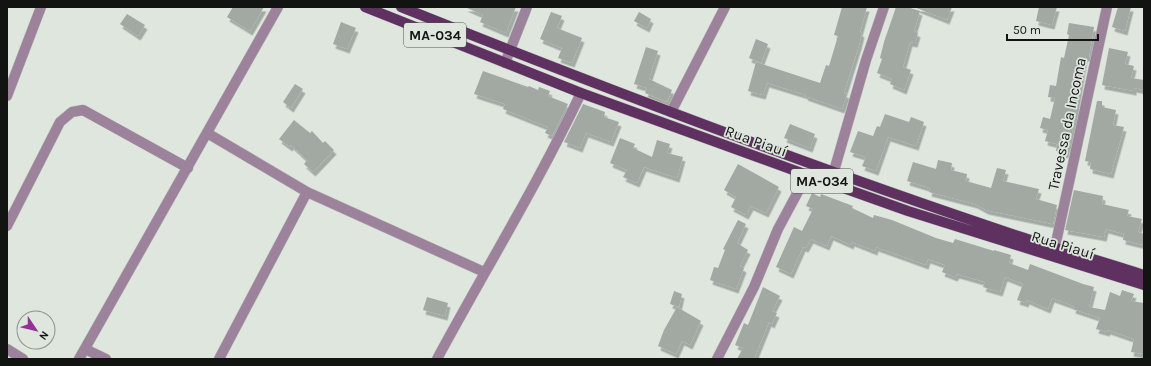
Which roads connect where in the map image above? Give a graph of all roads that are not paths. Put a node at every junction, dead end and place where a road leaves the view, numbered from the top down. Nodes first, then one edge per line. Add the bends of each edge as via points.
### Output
1 (40, 7) edge
2 (278, 7) edge
3 (365, 7) edge
4 (401, 7) edge
5 (527, 7) edge
6 (725, 7) edge
7 (884, 7) edge
8 (1107, 7) edge
9 (511, 51) junction
10 (505, 63) junction
11 (581, 93) junction
12 (7, 96) edge
13 (671, 112) junction
14 (207, 132) junction
15 (188, 168) junction
16 (834, 171) junction
17 (807, 175) junction
18 (307, 192) junction
19 (7, 226) edge
20 (1055, 247) junction
21 (484, 272) junction
22 (1144, 275) edge
23 (1144, 285) edge
24 (7, 349) edge
25 (85, 349) junction
26 (24, 359) edge
27 (79, 359) edge
28 (106, 359) edge
29 (219, 359) edge
30 (437, 359) edge
31 (717, 359) edge

1 - 12 street
2 - 14 street
3 - 10 main road, Rua Piauí / MA-034
4 - 9 main road, MA-034
5 - 9 street
6 - 13 street
7 - 16 street
8 - 20 street, Travessa da Incoma
9 - 10 street
9 - 13 main road, Rua Piauí / MA-034
10 - 11 main road, Rua Piauí / MA-034
11 - 17 main road, Rua Piauí / MA-034
11 - 21 street via 553,150
13 - 16 main road, Rua Piauí / MA-034
14 - 15 street
14 - 18 street
15 - 19 street via 83,110 72,112 60,122
15 - 25 street
16 - 20 main road, Rua Piauí / MA-034
17 - 23 main road, Rua Piauí / MA-034 via 908,211
17 - 31 street via 778,229 754,287
18 - 21 street
18 - 29 street
20 - 22 main road, Rua Piauí / MA-034
21 - 30 street
24 - 26 street
25 - 27 street
25 - 28 street

